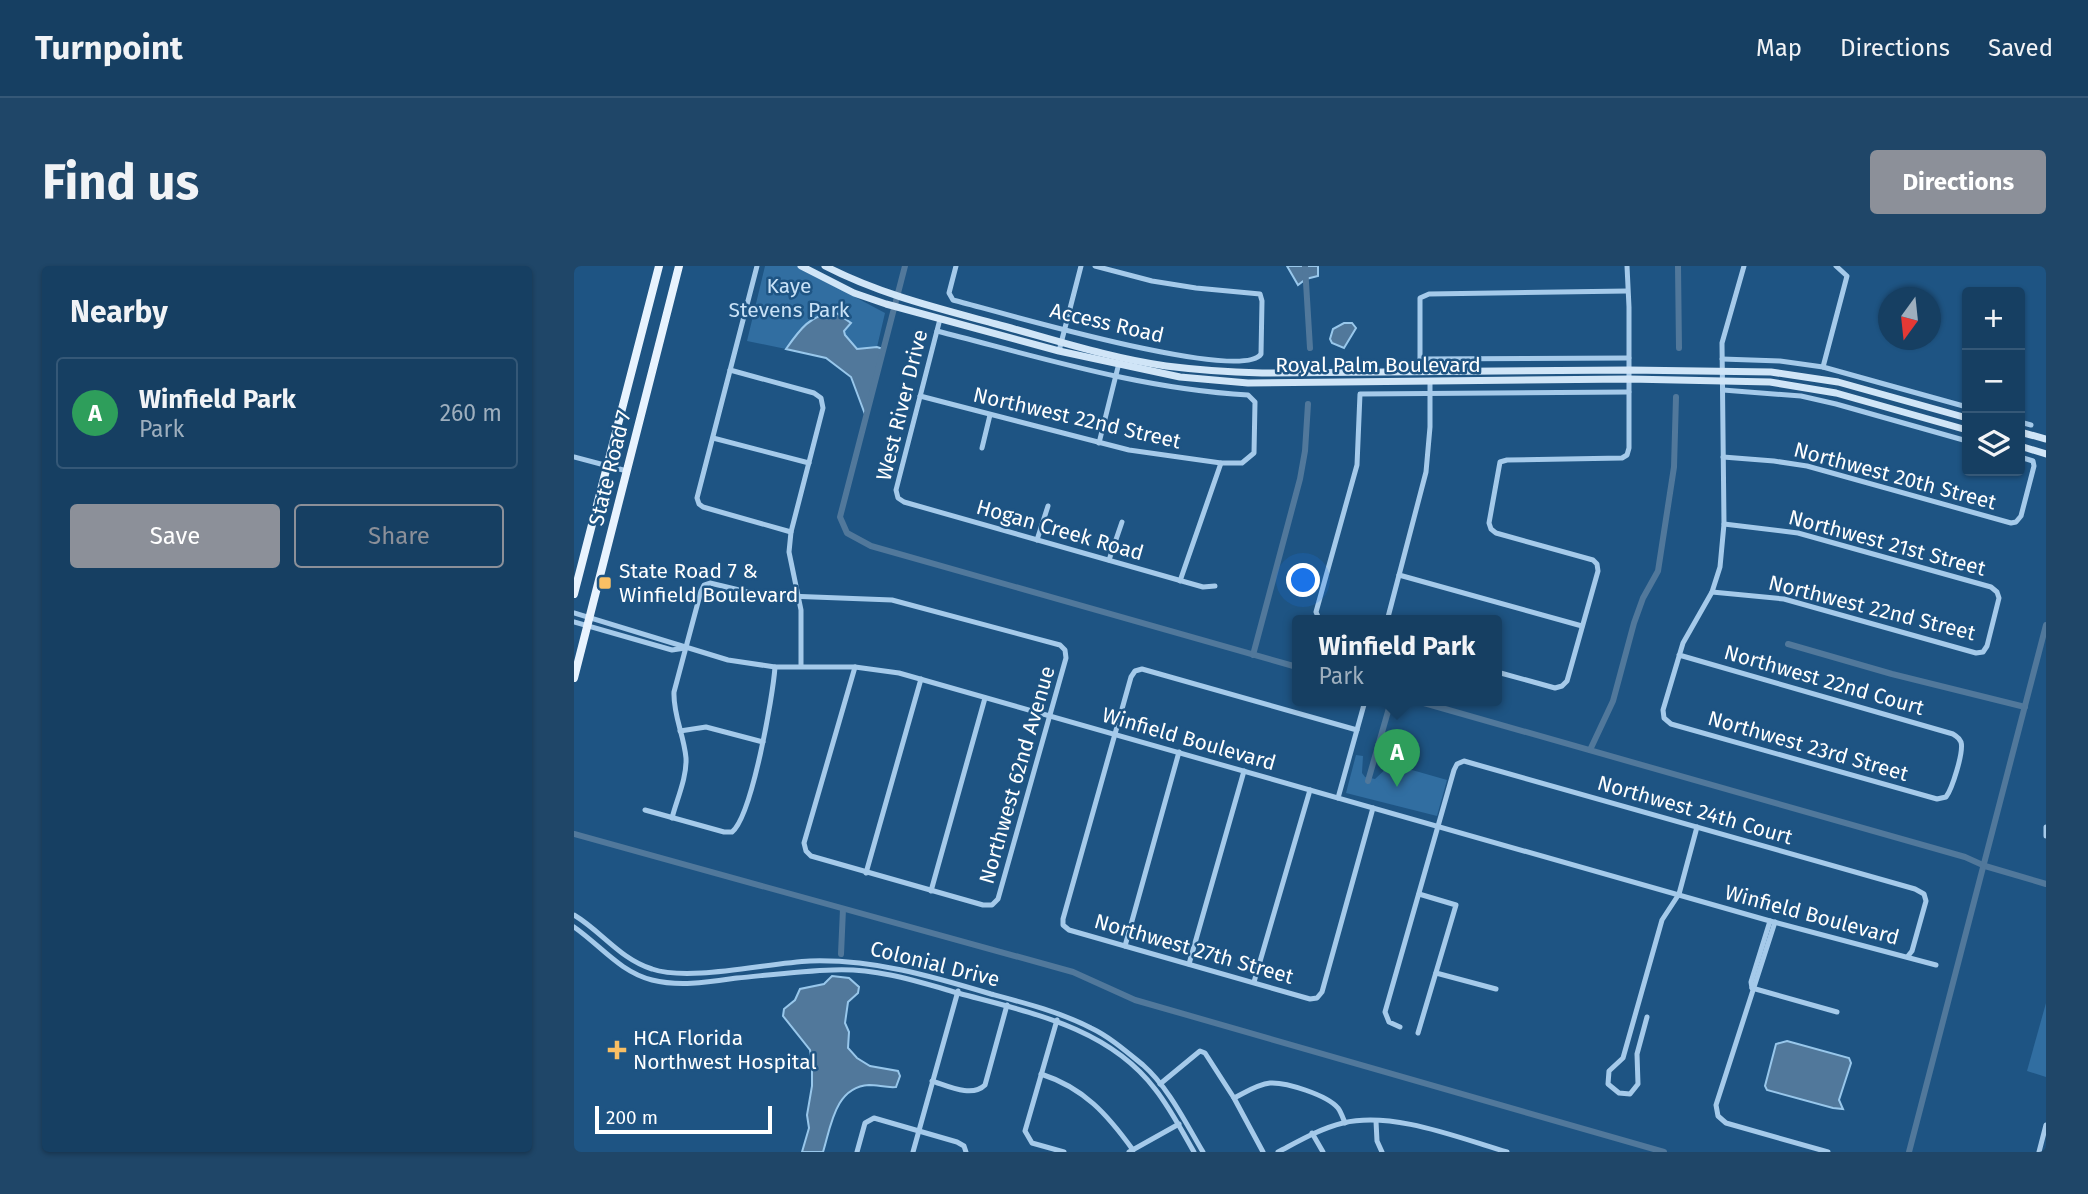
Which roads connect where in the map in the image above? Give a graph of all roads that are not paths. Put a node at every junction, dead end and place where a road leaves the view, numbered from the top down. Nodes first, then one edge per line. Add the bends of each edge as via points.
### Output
1 (659, 266) edge
2 (679, 266) edge
3 (757, 266) edge
4 (801, 266) edge
5 (825, 266) edge
6 (956, 266) edge
7 (1081, 266) edge
8 (1095, 266) edge
9 (1627, 266) edge
10 (1744, 266) edge
11 (1836, 266) edge
12 (1627, 291) junction
13 (940, 319) junction
14 (1065, 330) junction
15 (937, 331) junction
16 (1062, 341) junction
17 (1059, 351) junction
18 (1121, 356) junction
19 (1629, 358) junction
20 (1420, 359) junction
21 (1722, 359) junction
22 (1118, 365) junction
23 (1823, 367) junction
24 (730, 370) junction
25 (1629, 370) junction
26 (1723, 370) junction
27 (1420, 372) junction
28 (1446, 372) junction
29 (1115, 377) junction
30 (1629, 379) junction
31 (1723, 380) junction
32 (1408, 383) junction
33 (1430, 383) junction
34 (1723, 390) junction
35 (1629, 392) junction
36 (1429, 394) junction
37 (920, 396) junction
38 (1962, 406) edge
39 (990, 415) junction
40 (1962, 417) edge
41 (2025, 423) edge
42 (2031, 425) dead end
43 (1962, 429) edge
44 (2025, 433) edge
45 (713, 438) junction
46 (2046, 439) edge
47 (1962, 440) edge
48 (1100, 443) junction
49 (982, 448) dead end
50 (2025, 448) edge
51 (2046, 454) edge
52 (574, 457) edge
53 (1723, 457) junction
54 (2025, 459) edge
55 (809, 463) junction
56 (1221, 463) junction
57 (608, 466) junction
58 (627, 471) junction
59 (898, 498) joint
60 (1048, 506) dead end
61 (1122, 522) dead end
62 (1724, 524) junction
63 (791, 531) junction
64 (1037, 540) junction
65 (1109, 560) junction
66 (1399, 575) junction
67 (1180, 581) junction
68 (1214, 586) dead end
69 (1712, 592) junction
70 (574, 594) edge
71 (799, 595) junction
72 (574, 612) edge
73 (1317, 615) edge
74 (1389, 615) edge
75 (588, 621) junction
76 (574, 622) edge
77 (1582, 626) junction
78 (685, 648) junction
79 (1983, 652) joint
80 (1679, 655) junction
81 (801, 666) junction
82 (775, 667) junction
83 (855, 667) junction
84 (1502, 673) edge
85 (574, 678) edge
86 (921, 679) junction
87 (985, 698) junction
88 (1364, 706) edge
89 (1050, 716) junction
90 (1357, 730) junction
91 (680, 732) junction
92 (1115, 734) junction
93 (763, 742) junction
94 (1179, 752) junction
95 (1244, 771) junction
96 (1310, 790) junction
97 (1946, 797) joint
98 (1338, 798) junction
99 (1373, 808) junction
100 (645, 810) dead end
101 (672, 818) junction
102 (1438, 826) junction
103 (1697, 827) junction
104 (2046, 827) edge
105 (2046, 836) edge
106 (866, 873) junction
107 (931, 891) junction
108 (1419, 894) junction
109 (1679, 894) junction
110 (574, 915) edge
111 (1772, 922) junction
112 (574, 927) edge
113 (1125, 946) junction
114 (1908, 957) junction
115 (834, 960) junction
116 (797, 962) junction
117 (1189, 964) junction
118 (1936, 965) dead end
119 (750, 967) junction
120 (834, 969) junction
121 (798, 972) junction
122 (1436, 973) junction
123 (751, 977) junction
124 (1254, 982) junction
125 (960, 985) junction
126 (1752, 988) junction
127 (1496, 989) dead end
128 (958, 993) junction
129 (1009, 999) junction
130 (1007, 1006) junction
131 (1837, 1012) dead end
132 (1059, 1014) junction
133 (1647, 1017) dead end
134 (1057, 1021) junction
135 (1400, 1027) dead end
136 (1418, 1033) dead end
137 (1041, 1074) junction
138 (932, 1081) junction
139 (1160, 1083) junction
140 (1154, 1088) junction
141 (1234, 1098) junction
142 (1376, 1121) junction
143 (1181, 1123) junction
144 (1345, 1123) junction
145 (2046, 1125) edge
146 (919, 1130) junction
147 (1312, 1133) junction
148 (965, 1149) edge
149 (1131, 1151) edge
150 (857, 1152) edge
151 (913, 1152) edge
152 (1064, 1152) edge
153 (1194, 1152) edge
154 (1203, 1152) edge
155 (1263, 1152) edge
156 (1278, 1152) edge
157 (1323, 1152) edge
158 (1382, 1152) edge
159 (1507, 1152) edge
160 (1828, 1152) edge
161 (2039, 1152) edge

1 - 57 main road, State Road 7
2 - 58 main road, State Road 7
3 - 24 street
4 - 13 main road, Royal Palm Boulevard via 845,289
5 - 16 main road, Royal Palm Boulevard via 889,294
6 - 14 street, Access Road via 949,293 953,300
7 - 14 street
8 - 14 street, Access Road via 1163,283 1260,294 1261,355 1254,361 1188,356
9 - 12 street
10 - 21 street via 1722,343
11 - 23 street via 1847,276
12 - 19 street
12 - 20 street via 1429,293 1420,298
13 - 15 street, West River Drive
13 - 17 main road, Royal Palm Boulevard
14 - 16 street
15 - 29 street
15 - 37 street, West River Drive
16 - 17 street
16 - 18 main road, Royal Palm Boulevard
17 - 22 main road, Royal Palm Boulevard
18 - 22 street
18 - 27 main road, Royal Palm Boulevard via 1223,372
19 - 20 street
19 - 25 street
20 - 27 street
21 - 23 street
21 - 26 street
22 - 29 street
22 - 32 main road, Royal Palm Boulevard via 1223,382
23 - 38 street
24 - 45 street
24 - 55 street via 821,398
25 - 26 main road, Royal Palm Boulevard
25 - 28 main road, Royal Palm Boulevard
25 - 30 street
26 - 31 street
26 - 40 main road, Royal Palm Boulevard via 1838,382
27 - 28 main road, Royal Palm Boulevard
27 - 32 main road
28 - 33 main road
29 - 48 street
29 - 56 street, Northwest 22nd Street via 1253,398 1254,453 1242,463
30 - 31 main road, Royal Palm Boulevard
30 - 33 main road, Royal Palm Boulevard
30 - 35 street
31 - 34 street
31 - 43 main road, Royal Palm Boulevard via 1826,390
32 - 33 main road, Royal Palm Boulevard
33 - 36 street
34 - 47 street via 1812,399
34 - 53 street
35 - 36 street
35 - 77 street via 1629,448 1622,458 1500,462 1491,529 1597,564
36 - 66 street via 1426,472
36 - 73 street via 1360,394 1357,465
37 - 39 street, Northwest 22nd Street
37 - 59 street, West River Drive via 896,490
39 - 48 street, Northwest 22nd Street
39 - 49 street
41 - 42 street
44 - 46 main road
45 - 55 street
45 - 63 street via 699,504
48 - 56 street, Northwest 22nd Street
50 - 51 main road
52 - 57 street
53 - 54 street, Northwest 20th Street via 1807,466 2011,523 2021,516 2034,466
53 - 62 street
55 - 63 street
56 - 67 street
57 - 58 street
57 - 70 main road, State Road 7
58 - 75 main road, State Road 7
59 - 64 street, Hogan Creek Road
60 - 64 street
61 - 65 street
62 - 69 street via 1720,567
62 - 79 street, Northwest 21st Street via 1798,533 1991,587 2000,598
63 - 71 street via 789,552
64 - 65 street, Hogan Creek Road
65 - 67 street, Hogan Creek Road
66 - 74 street
66 - 77 street
67 - 68 street, Hogan Creek Road
69 - 79 street, Northwest 22nd Street via 1783,599
69 - 80 street via 1688,630
71 - 78 street via 760,595 704,585
71 - 81 street
71 - 89 street, Northwest 62nd Avenue via 892,600 1060,646 1066,658
72 - 75 street, Winfield Boulevard
75 - 76 street, Winfield Boulevard
75 - 78 street, Winfield Boulevard via 672,650
75 - 85 main road, State Road 7
77 - 84 street via 1562,687
78 - 82 street, Winfield Boulevard
78 - 91 street via 673,705
80 - 97 street, Northwest 22nd Court via 1954,734 1962,745
80 - 97 street, Northwest 23rd Street via 1663,710 1671,724 1937,799
81 - 82 street, Winfield Boulevard
81 - 83 street, Winfield Boulevard
82 - 93 street
83 - 86 street, Winfield Boulevard
83 - 106 street via 804,843 811,856
86 - 87 street, Winfield Boulevard
86 - 106 street
87 - 89 street, Winfield Boulevard
87 - 107 street
88 - 90 street
89 - 92 street, Winfield Boulevard
89 - 107 street, Northwest 62nd Avenue via 998,899 984,905
90 - 92 street via 1142,669 1131,677
90 - 98 street
91 - 93 street via 706,727
91 - 101 street via 686,767
92 - 94 street, Winfield Boulevard
92 - 113 street, Northwest 27th Street via 1063,925
93 - 101 street via 738,828 732,832
94 - 95 street, Winfield Boulevard
94 - 113 street
95 - 96 street, Winfield Boulevard
95 - 117 street
96 - 98 street, Winfield Boulevard
96 - 124 street
98 - 99 street, Winfield Boulevard
99 - 102 street, Winfield Boulevard
99 - 124 street, Northwest 27th Street via 1322,992 1310,999
100 - 101 street
102 - 103 street, Northwest 24th Court via 1457,764 1464,761
102 - 108 street
102 - 109 street, Winfield Boulevard
103 - 109 street
103 - 114 street, Northwest 24th Court via 1924,894 1926,901
104 - 105 street
106 - 107 street
108 - 122 street via 1455,905
108 - 135 street via 1385,1012 1389,1022
109 - 111 street, Winfield Boulevard
109 - 133 street via 1662,920 1623,1058 1609,1071 1608,1084 1619,1093 1630,1094 1638,1084 1637,1054
110 - 119 street, Colonial Drive via 619,952 653,970 683,973
111 - 114 street, Winfield Boulevard
111 - 126 street
112 - 123 street, Colonial Drive via 616,963 651,980 672,984
113 - 117 street, Northwest 27th Street
114 - 118 street, Winfield Boulevard
115 - 116 street, Colonial Drive
115 - 120 street
115 - 125 street, Colonial Drive via 898,968
116 - 119 street, Colonial Drive
116 - 121 street
117 - 124 street, Northwest 27th Street
119 - 123 street
120 - 121 street, Colonial Drive
120 - 128 street, Colonial Drive via 896,975
121 - 123 street, Colonial Drive
122 - 127 street
122 - 136 street
125 - 128 street
125 - 129 street, Colonial Drive
126 - 131 street
126 - 160 street via 1716,1105 1718,1116 1726,1123
128 - 130 street, Colonial Drive
128 - 138 street
129 - 130 street
129 - 132 street, Colonial Drive
130 - 134 street, Colonial Drive
130 - 138 street via 985,1085 973,1092
132 - 134 street
132 - 139 street, Colonial Drive via 1093,1028
134 - 137 street
134 - 140 street, Colonial Drive via 1117,1053
137 - 149 street via 1079,1090 1110,1117
137 - 152 street via 1027,1138
138 - 146 street
139 - 140 street
139 - 141 street via 1199,1051 1205,1053
139 - 143 street, Colonial Drive
140 - 143 street, Colonial Drive
141 - 144 street via 1267,1083 1278,1084 1328,1100
141 - 155 street
142 - 144 street
142 - 158 street
142 - 159 street via 1404,1124
143 - 149 street
143 - 153 street, Colonial Drive
143 - 154 street, Colonial Drive
144 - 147 street
145 - 161 street
146 - 148 street
146 - 150 street via 868,1119
146 - 151 street
147 - 156 street
147 - 157 street

